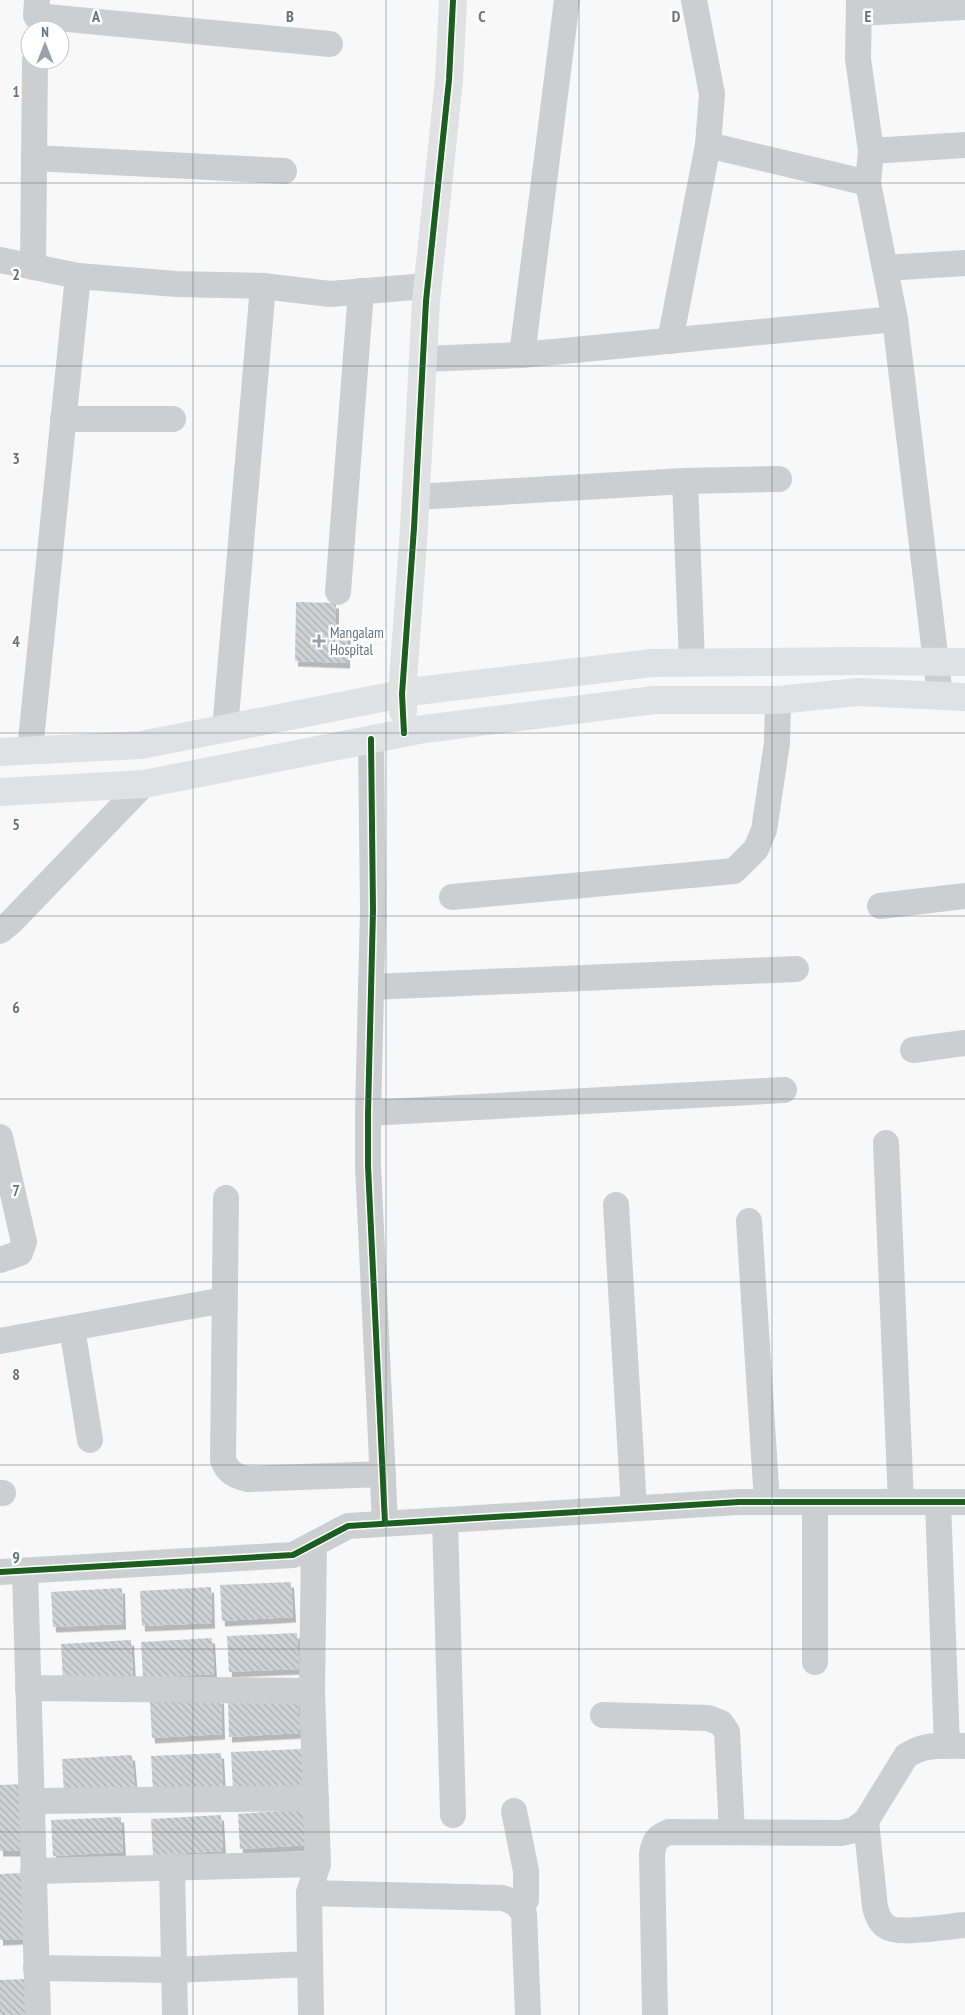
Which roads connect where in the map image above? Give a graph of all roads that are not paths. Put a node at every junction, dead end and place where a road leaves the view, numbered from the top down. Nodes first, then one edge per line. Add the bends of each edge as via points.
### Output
1 (453, 0) edge
2 (567, 0) edge
3 (694, 0) edge
4 (860, 7) edge
5 (965, 7) edge
6 (36, 15) edge
7 (330, 44) dead end
8 (35, 70) edge
9 (708, 145) junction
10 (965, 145) edge
11 (871, 151) junction
12 (34, 158) junction
13 (284, 171) dead end
14 (868, 183) junction
15 (0, 260) edge
16 (965, 263) edge
17 (34, 267) junction
18 (885, 268) junction
19 (78, 276) junction
20 (263, 286) junction
21 (427, 286) junction
22 (361, 291) junction
23 (895, 319) junction
24 (670, 341) junction
25 (522, 354) junction
26 (423, 359) junction
27 (63, 419) junction
28 (173, 419) dead end
29 (779, 478) dead end
30 (685, 481) junction
31 (415, 497) junction
32 (338, 592) dead end
33 (692, 662) junction
34 (935, 662) junction
35 (965, 662) edge
36 (402, 694) junction
37 (952, 696) edge
38 (778, 700) junction
39 (225, 729) junction
40 (404, 733) junction
41 (371, 739) junction
42 (30, 750) junction
43 (0, 752) edge
44 (144, 784) junction
45 (0, 792) edge
46 (965, 896) edge
47 (452, 897) dead end
48 (880, 906) dead end
49 (0, 931) edge
50 (796, 969) dead end
51 (371, 987) junction
52 (965, 1043) edge
53 (913, 1050) dead end
54 (784, 1090) dead end
55 (368, 1113) junction
56 (0, 1137) edge
57 (886, 1143) dead end
58 (226, 1198) dead end
59 (616, 1204) dead end
60 (749, 1221) dead end
61 (0, 1260) edge
62 (224, 1300) junction
63 (72, 1328) junction
64 (0, 1341) edge
65 (90, 1440) dead end
66 (382, 1474) junction
67 (767, 1502) junction
68 (816, 1502) junction
69 (901, 1502) junction
70 (938, 1502) junction
71 (965, 1502) edge
72 (634, 1508) junction
73 (445, 1520) junction
74 (385, 1524) junction
75 (314, 1544) junction
76 (12, 1571) edge
77 (816, 1662) dead end
78 (28, 1688) junction
79 (312, 1690) junction
80 (604, 1715) dead end
81 (956, 1746) edge
82 (316, 1798) junction
83 (32, 1801) junction
84 (514, 1810) dead end
85 (453, 1814) dead end
86 (866, 1821) junction
87 (732, 1832) junction
88 (318, 1864) junction
89 (172, 1866) junction
90 (34, 1871) junction
91 (309, 1892) junction
92 (518, 1905) junction
93 (965, 1925) edge
94 (310, 1964) junction
95 (36, 1968) junction
96 (174, 1970) junction
97 (38, 2015) edge
98 (175, 2015) edge
99 (311, 2015) edge
100 (528, 2015) edge
101 (655, 2015) edge

1 - 21 main road via 449,80
2 - 25 street
3 - 9 street via 712,94
4 - 5 street
4 - 11 street via 858,59
6 - 7 street
8 - 12 street
9 - 14 street
9 - 24 street
10 - 11 street
11 - 14 street
12 - 13 street
12 - 17 street
14 - 18 street
15 - 17 street
16 - 18 street
17 - 19 street
18 - 23 street
19 - 20 street via 176,284
19 - 27 street
20 - 22 street via 330,294
20 - 39 street
21 - 22 street
21 - 26 main road
22 - 32 street
23 - 24 street
23 - 34 street
24 - 25 street
25 - 26 street
26 - 31 main road
27 - 28 street
27 - 42 street
29 - 30 street
30 - 31 street
30 - 33 street
31 - 36 main road
33 - 34 main road
33 - 36 main road via 652,663
34 - 35 main road
34 - 37 street
36 - 39 main road
36 - 40 main road
37 - 38 main road via 858,692
38 - 40 main road via 654,700
38 - 47 street via 777,743 764,830 756,849 734,871
39 - 42 main road via 141,745
40 - 41 main road
41 - 44 main road
41 - 51 street
42 - 43 main road
44 - 45 main road
44 - 49 street
46 - 48 street
50 - 51 street
51 - 55 street
52 - 53 street
54 - 55 street
55 - 66 street
56 - 61 street via 24,1242 20,1253
57 - 69 street
58 - 62 street
59 - 72 street
60 - 67 street
62 - 63 street
62 - 66 street via 223,1460 227,1471 248,1479
63 - 64 street
63 - 65 street
66 - 74 street
67 - 68 street
67 - 72 street
68 - 69 street
68 - 77 street
69 - 70 street
70 - 71 street
70 - 81 street
72 - 73 street
73 - 74 street
73 - 85 street
74 - 75 street via 348,1526
75 - 76 street via 293,1555
75 - 79 street
76 - 78 street
78 - 79 street
78 - 83 street
79 - 82 street
80 - 87 street via 708,1718 721,1723 727,1732
81 - 86 street via 928,1746 906,1756
82 - 83 street
82 - 88 street
83 - 90 street
84 - 92 street via 526,1871 526,1900
86 - 87 street via 854,1830 841,1833
86 - 93 street via 875,1907 887,1928 898,1931
87 - 101 street via 668,1832 653,1843
88 - 89 street
88 - 91 street
89 - 90 street
89 - 96 street
90 - 95 street
91 - 92 street via 502,1898
91 - 94 street
92 - 100 street via 524,1914
94 - 96 street
94 - 99 street
95 - 96 street
95 - 97 street
96 - 98 street

